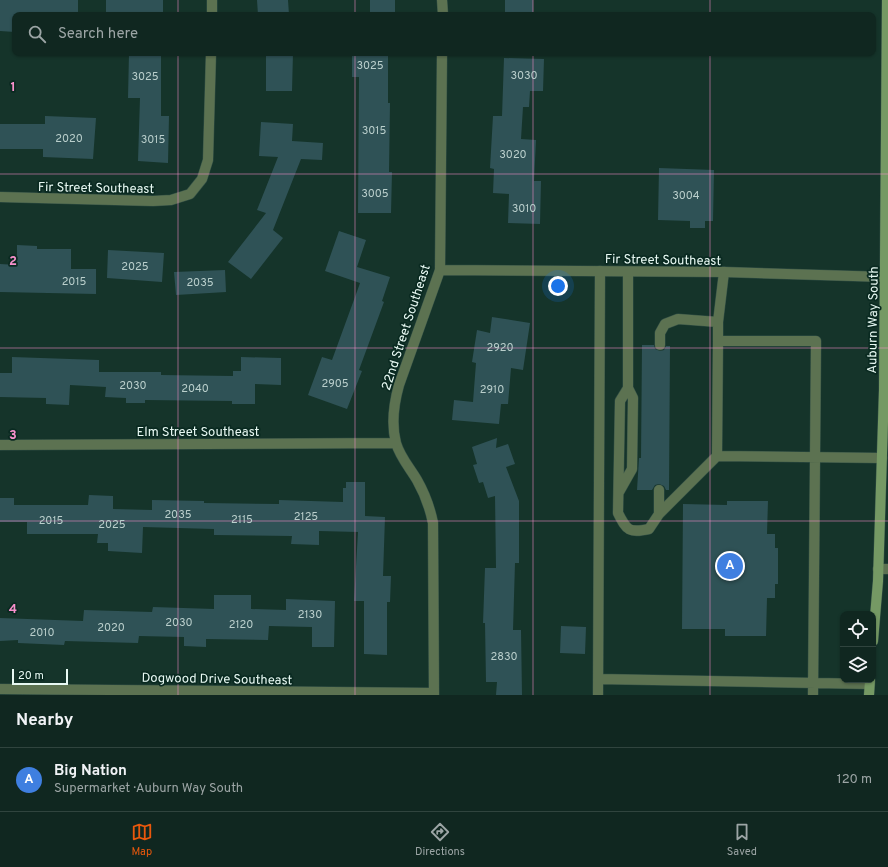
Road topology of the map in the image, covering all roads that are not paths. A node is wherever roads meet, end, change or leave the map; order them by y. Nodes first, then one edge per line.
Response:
1 (212, 0) edge
2 (442, 0) edge
3 (887, 0) edge
4 (212, 12) edge
5 (443, 12) edge
6 (211, 56) edge
7 (442, 56) edge
8 (0, 197) edge
9 (440, 270) junction
10 (600, 271) junction
11 (628, 272) junction
12 (724, 272) junction
13 (887, 277) edge
14 (718, 322) junction
15 (718, 341) junction
16 (660, 345) dead end
17 (396, 443) junction
18 (0, 445) edge
19 (717, 456) junction
20 (815, 458) junction
21 (882, 458) junction
22 (659, 490) dead end
23 (659, 514) junction
24 (883, 569) edge
25 (876, 619) edge
26 (598, 679) junction
27 (813, 683) junction
28 (840, 683) edge
29 (870, 683) edge
30 (0, 689) edge
31 (434, 694) edge
32 (598, 695) edge
33 (813, 695) edge
34 (869, 695) edge

1 - 4 street
2 - 5 street
3 - 13 main road, Auburn Way South
6 - 8 street, Fir Street Southeast
7 - 9 street, 22nd Street Southeast
9 - 10 street, Fir Street Southeast
9 - 17 street, 22nd Street Southeast
10 - 11 street, Fir Street Southeast
10 - 26 street
11 - 12 street, Fir Street Southeast
11 - 23 street
12 - 13 street, Fir Street Southeast
12 - 14 street
13 - 21 main road, Auburn Way South
14 - 15 street
14 - 16 street
15 - 19 street
15 - 20 street
17 - 18 street, Elm Street Southeast
17 - 31 street, 22nd Street Southeast
19 - 20 street
19 - 23 street
20 - 21 street
20 - 27 street
21 - 24 main road, Auburn Way South
22 - 23 street
24 - 25 main road, Auburn Way South
26 - 27 street
26 - 32 street
27 - 28 street
27 - 33 street
29 - 34 main road
30 - 31 street, Dogwood Drive Southeast

